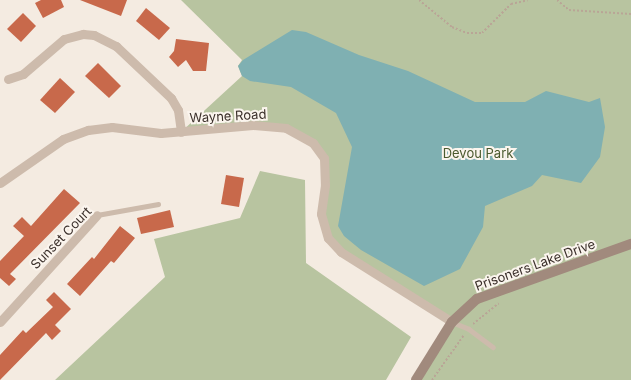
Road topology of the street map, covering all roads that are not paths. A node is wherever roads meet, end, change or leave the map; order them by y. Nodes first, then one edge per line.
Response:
1 (8, 79) dead end
2 (181, 132) junction
3 (0, 183) edge
4 (158, 204) dead end
5 (97, 215) joint
6 (631, 244) edge
7 (0, 322) edge
8 (452, 322) junction
9 (493, 347) dead end
10 (416, 380) edge

1 - 2 street
2 - 3 street, Wayne Road
2 - 8 street, Wayne Road
4 - 5 lane, Sunset Court
5 - 7 street, Sunset Court
6 - 8 street, Prisoners Lake Drive
8 - 9 lane
8 - 10 street, Prisoners Lake Drive

